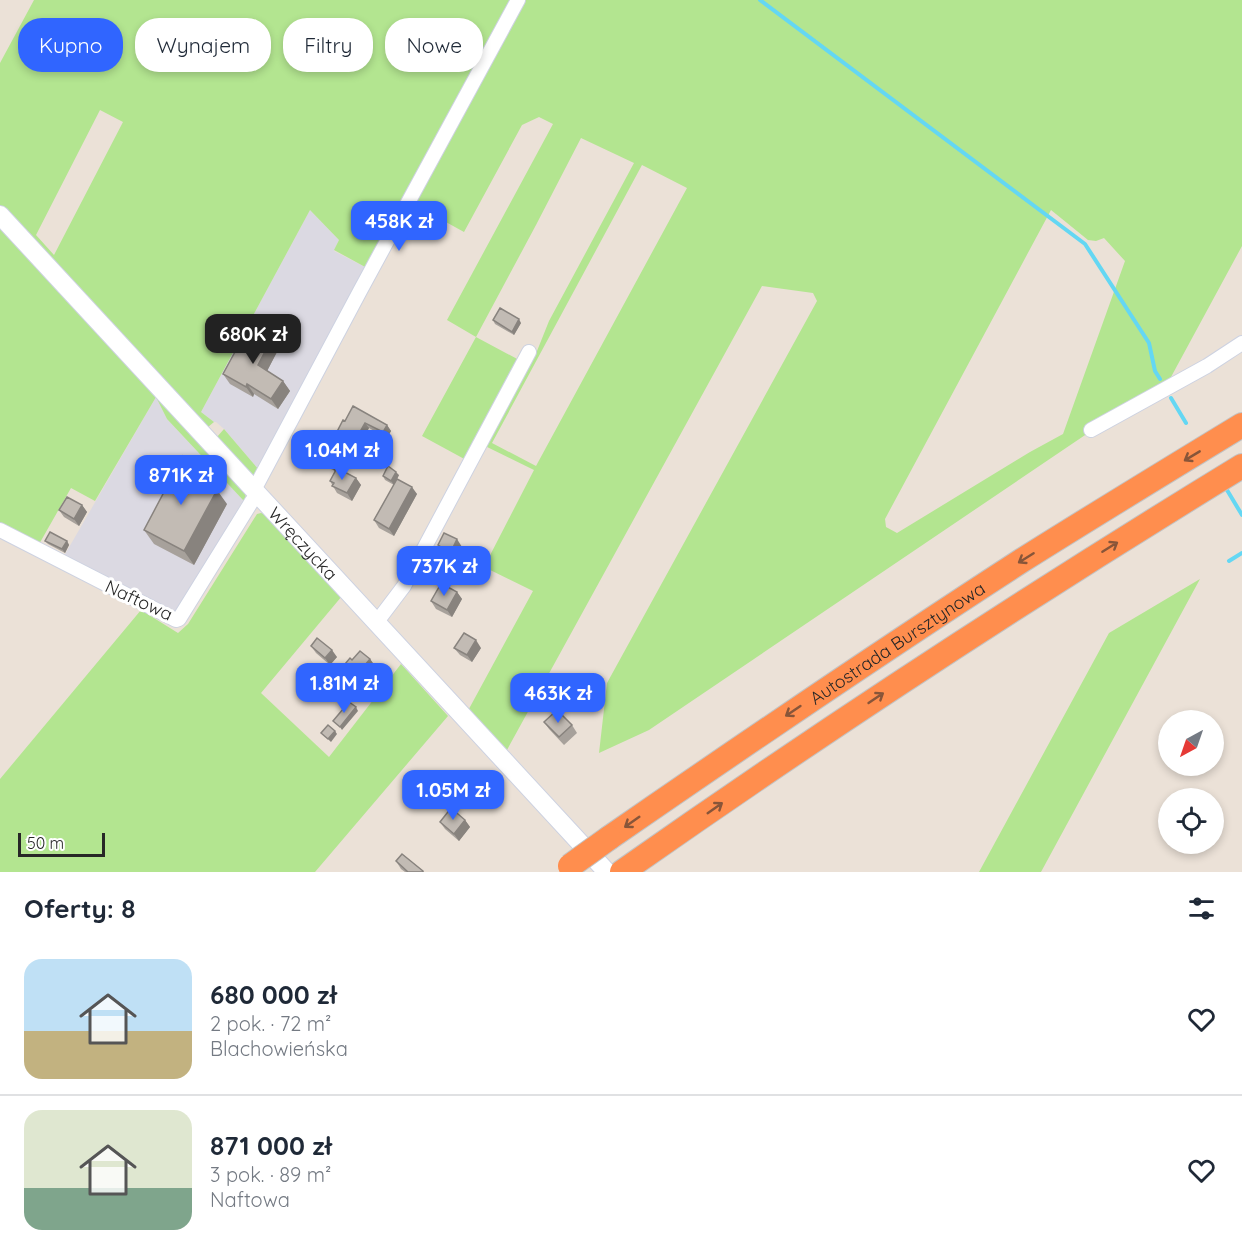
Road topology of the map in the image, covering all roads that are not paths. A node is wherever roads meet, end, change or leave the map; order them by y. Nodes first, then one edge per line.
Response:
1 (518, 0) edge
2 (0, 214) edge
3 (1242, 343) edge
4 (529, 352) dead end
5 (1242, 425) edge
6 (1091, 430) dead end
7 (1242, 466) edge
8 (257, 493) junction
9 (0, 530) edge
10 (376, 623) junction
11 (627, 868) edge
12 (566, 869) edge
13 (607, 872) edge

1 - 8 street
2 - 8 main road, Wręczycka
3 - 6 street
4 - 10 street
5 -> 12 highway, Autostrada Bursztynowa, bridge
11 -> 7 highway, Autostrada Bursztynowa
8 - 9 street, Naftowa
8 - 10 main road, Wręczycka
10 - 13 main road, Wręczycka

